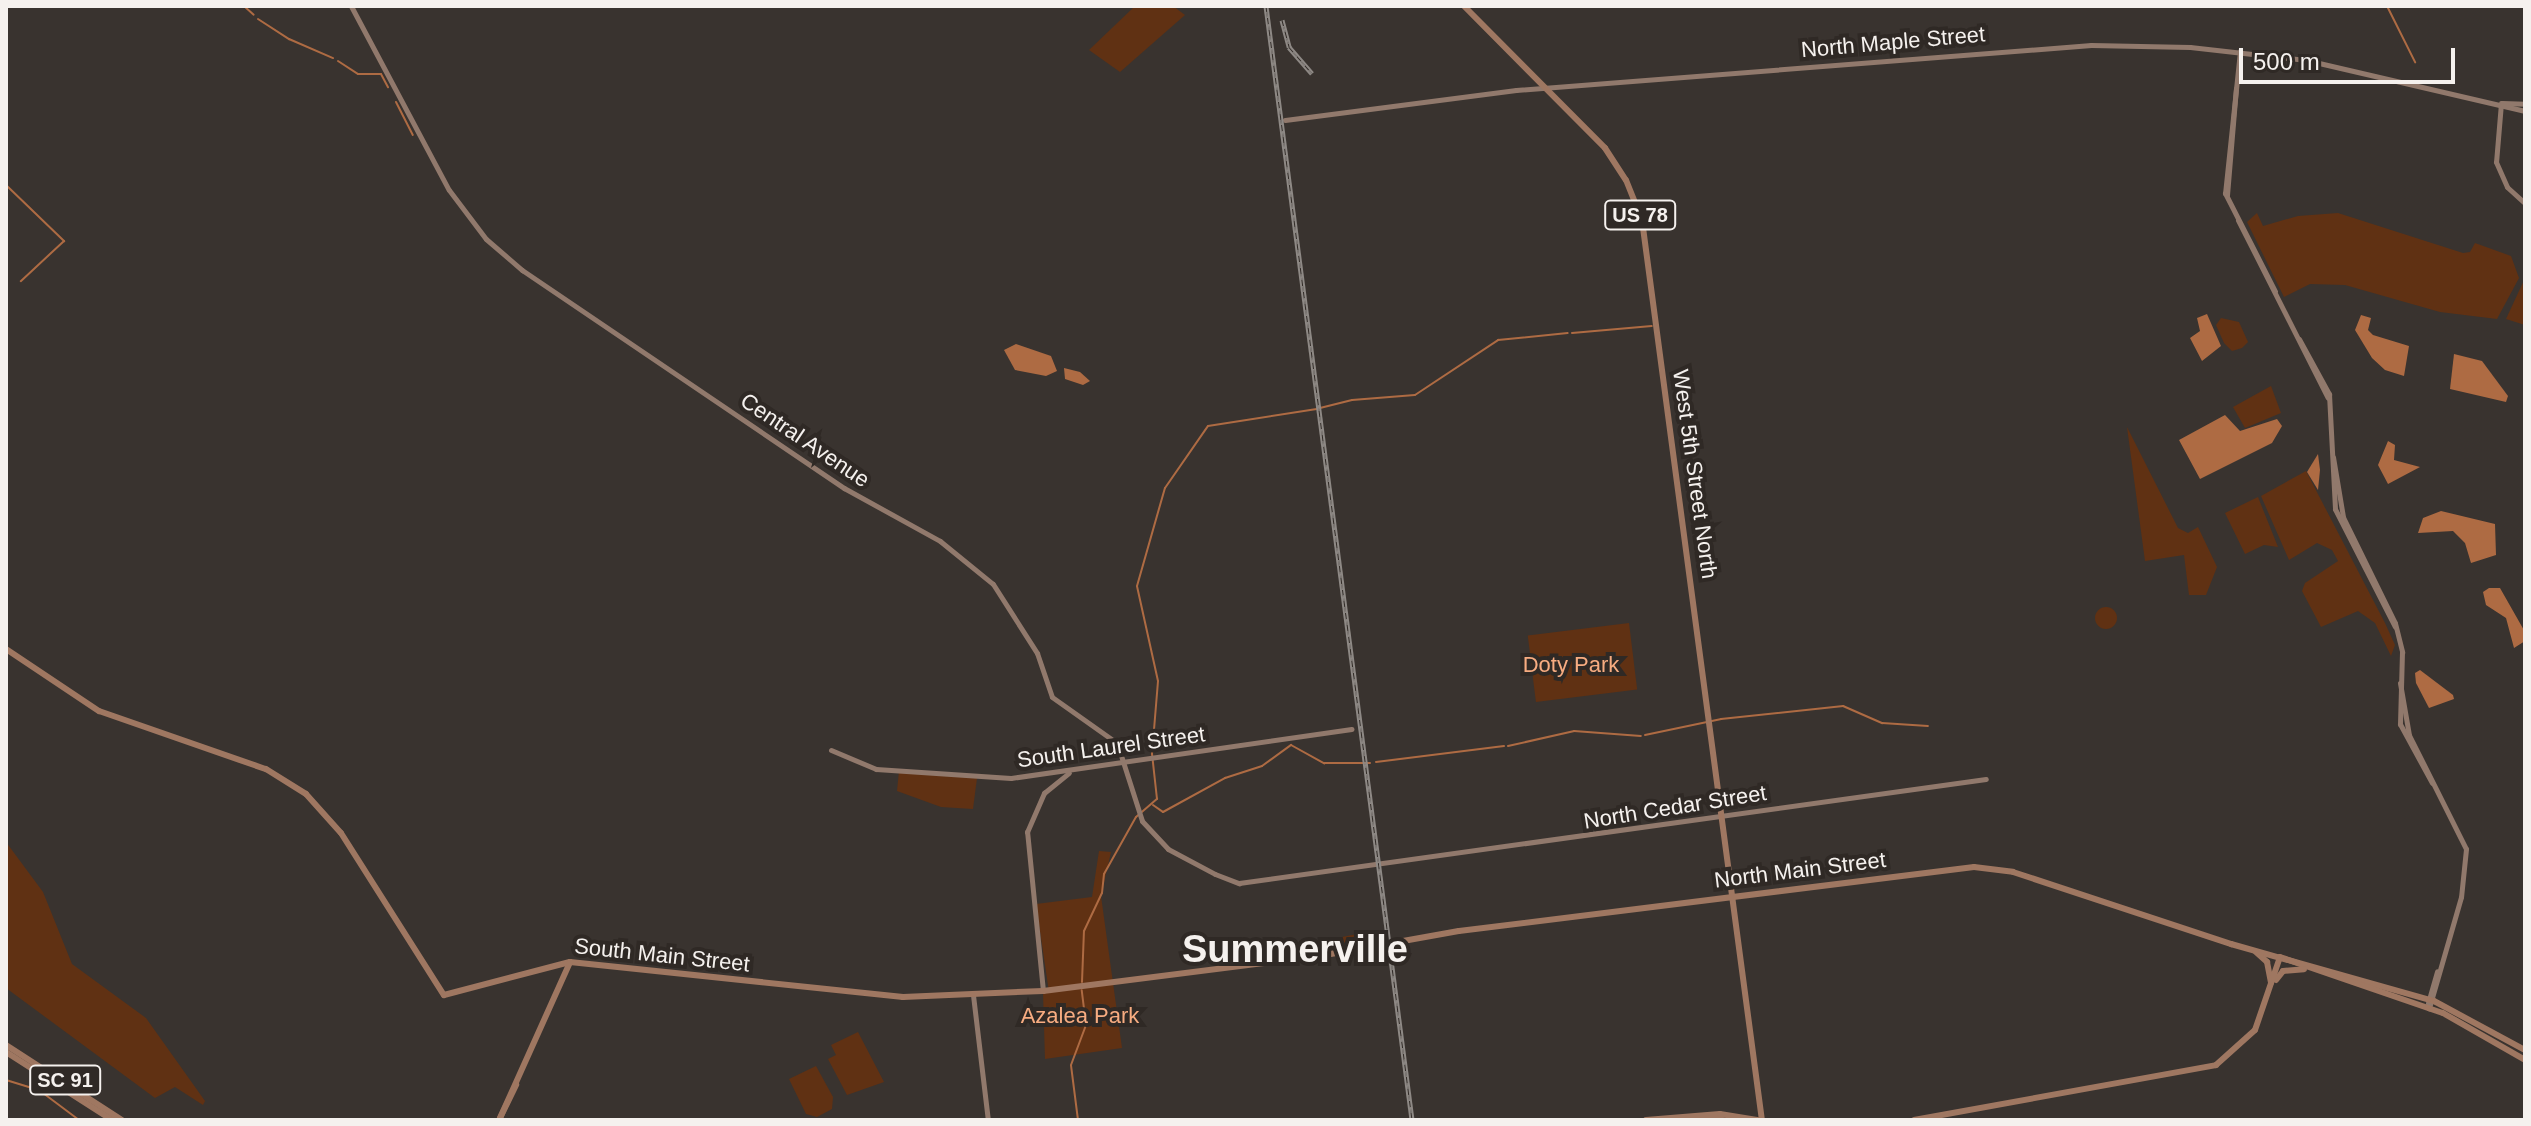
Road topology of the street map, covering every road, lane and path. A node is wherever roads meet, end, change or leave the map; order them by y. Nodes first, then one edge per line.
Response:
1 (351, 6) edge
2 (1464, 6) edge
3 (2240, 51) junction
4 (1547, 87) junction
5 (2501, 103) junction
6 (2525, 104) edge
7 (2525, 111) edge
8 (1285, 120) dead end
9 (2525, 203) edge
10 (6, 649) edge
11 (1351, 729) dead end
12 (831, 750) dead end
13 (1127, 763) junction
14 (1069, 773) junction
15 (1986, 779) dead end
16 (1722, 814) junction
17 (1239, 883) joint
18 (1735, 897) junction
19 (2250, 949) junction
20 (1314, 957) joint
21 (2280, 957) junction
22 (570, 962) junction
23 (2313, 970) junction
24 (2271, 987) junction
25 (1043, 991) junction
26 (973, 995) junction
27 (2431, 1000) junction
28 (2429, 1008) junction
29 (6, 1045) edge
30 (2525, 1050) edge
31 (6, 1052) edge
32 (2525, 1060) edge
33 (499, 1119) edge
34 (112, 1120) edge
35 (122, 1120) edge
36 (988, 1120) edge
37 (1646, 1120) edge
38 (1702, 1120) edge
39 (1724, 1120) edge
40 (1732, 1120) edge
41 (1760, 1120) edge
42 (1914, 1120) edge

1 - 13 street, Central Avenue
2 - 4 main road, US 78
3 - 4 street, North Maple Street
3 - 5 street, North Maple Street
3 - 27 street
4 - 8 street, North Maple Street
4 - 16 main road, West 5th Street North / US 78
5 - 6 street
5 - 7 street
5 - 9 street
10 - 22 main road, South Main Street
11 - 13 street, South Laurel Street
12 - 14 street, South Laurel Street
13 - 14 street, South Laurel Street
13 - 17 street, Central Avenue
14 - 25 street
15 - 16 street, North Cedar Street
16 - 17 street, North Cedar Street
16 - 18 main road, West 5th Street North / US 78
18 - 19 main road, North Main Street
18 - 20 main road, North Main Street
18 - 41 main road, US 78
19 - 21 main road, North Main Street
19 - 24 main road
20 - 25 main road, South Main Street
21 - 23 main road, North Main Street
21 - 24 main road
21 - 27 main road, North Main Street
22 - 26 main road, South Main Street
22 - 33 main road
23 - 24 main road
23 - 28 main road, North Main Street
24 - 42 main road
25 - 26 main road, South Main Street
26 - 36 street
27 - 28 street
27 - 30 main road, North Main Street
28 - 32 main road, North Main Street
29 - 35 main road, SC 91
31 - 34 main road, SC 91
37 - 41 main road
38 - 39 main road
39 - 40 main road

